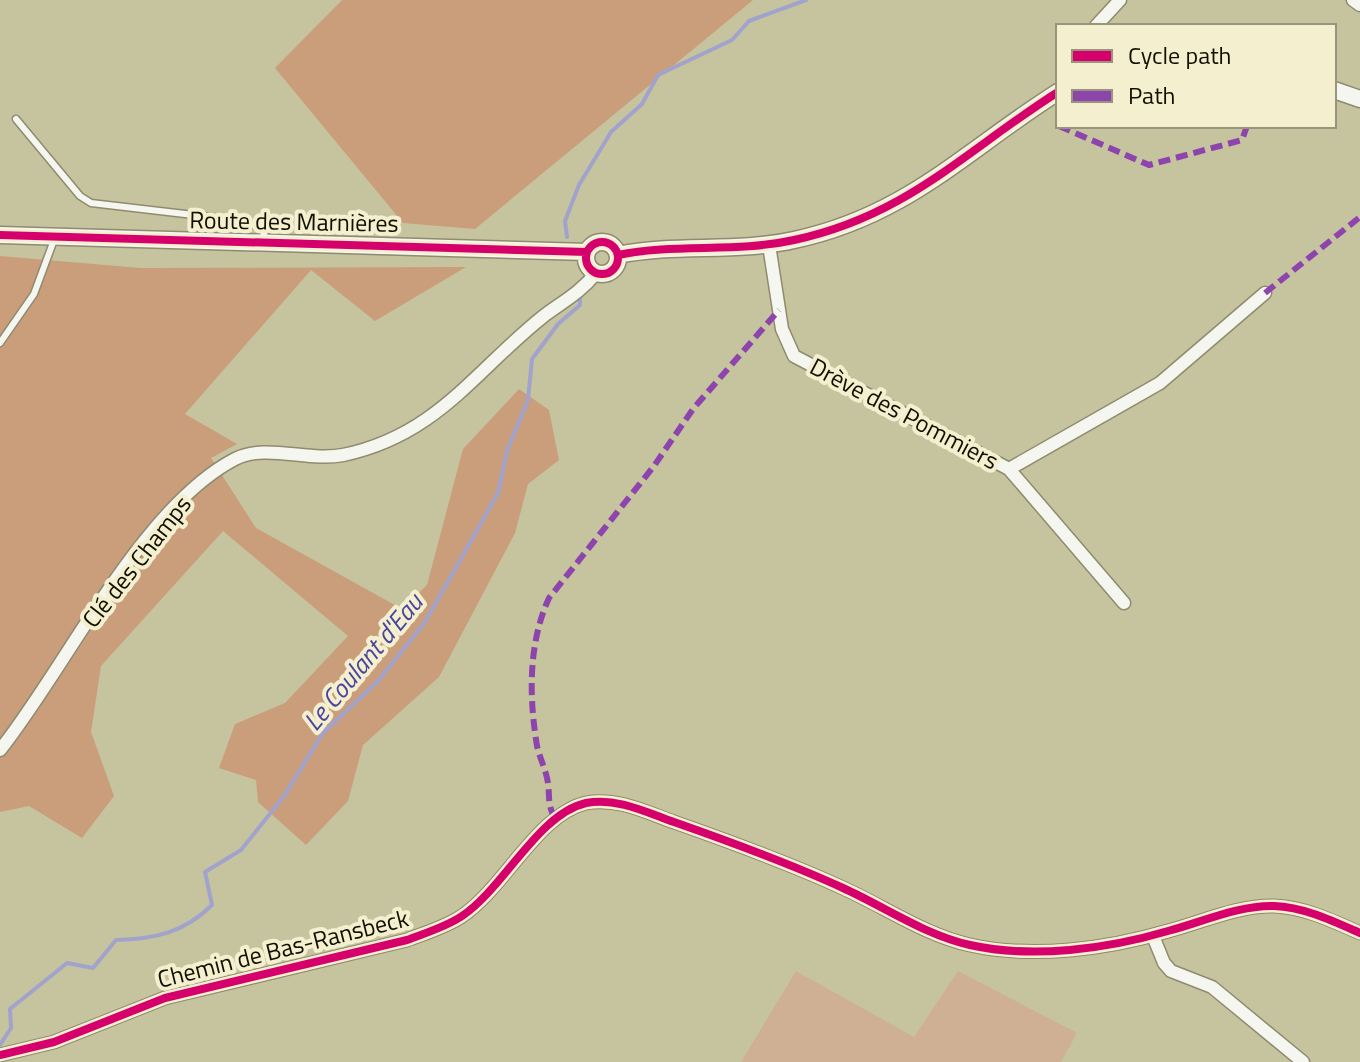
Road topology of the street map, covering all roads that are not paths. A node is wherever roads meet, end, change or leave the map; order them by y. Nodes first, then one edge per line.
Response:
1 (1120, 0) edge
2 (1353, 0) edge
3 (1360, 5) edge
4 (1098, 24) edge
5 (1336, 91) edge
6 (1056, 93) edge
7 (1360, 99) edge
8 (16, 119) dead end
9 (0, 235) edge
10 (55, 236) junction
11 (267, 242) junction
12 (769, 245) junction
13 (587, 252) junction
14 (618, 255) junction
15 (596, 273) junction
16 (1265, 293) dead end
17 (0, 343) edge
18 (1009, 469) junction
19 (1124, 603) dead end
20 (0, 750) edge
21 (1360, 933) edge
22 (1153, 936) junction
23 (0, 1055) edge
24 (1303, 1062) edge

1 - 4 street
2 - 3 street
5 - 7 street
6 - 12 street, Route des Marnières
8 - 11 lane
9 - 10 street, Route des Marnières
10 - 11 street, Route des Marnières
10 - 17 lane
11 - 13 street, Route des Marnières
12 - 14 street, Route des Marnières
12 - 18 street, Drève des Pommiers
13 - 14 street, Route des Marnières
13 - 15 street
14 - 15 street
15 - 20 street, Clé des Champs
16 - 18 street, Drève des Pommiers
18 - 19 street
21 - 22 street, Chemin de Bas-Ransbeck
22 - 23 street, Chemin de Bas-Ransbeck
22 - 24 street

